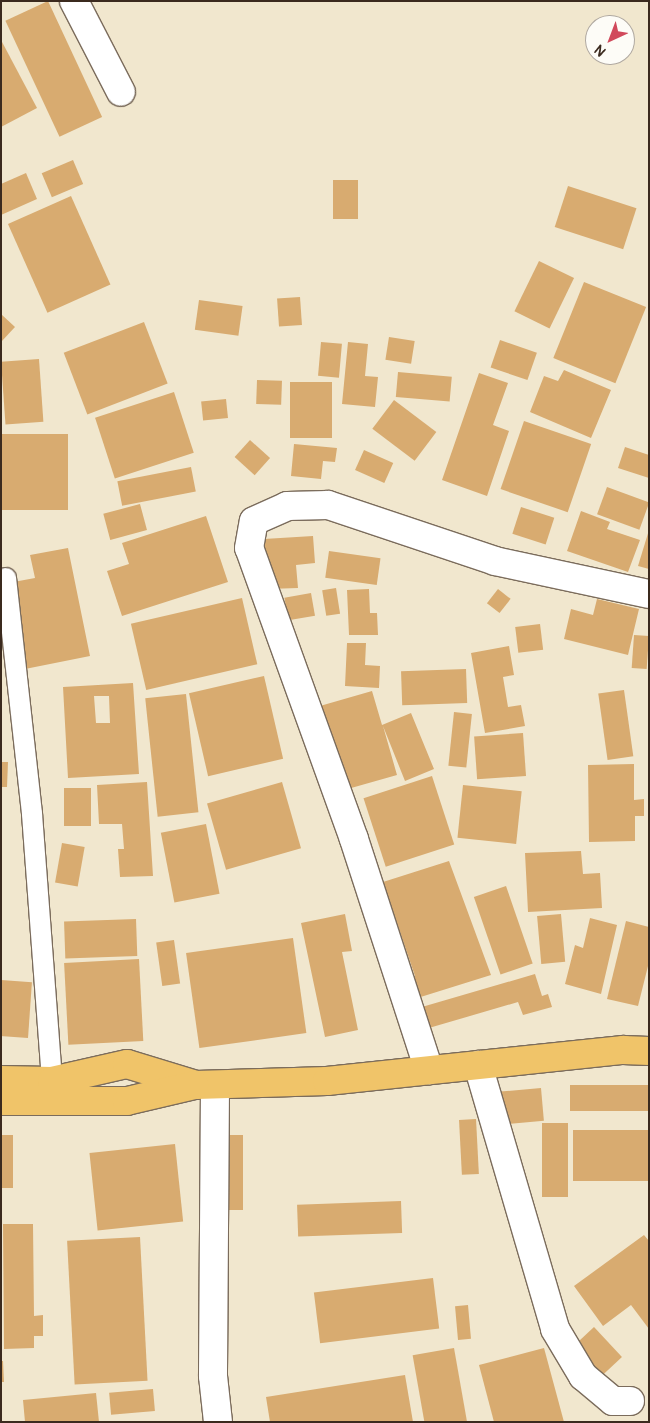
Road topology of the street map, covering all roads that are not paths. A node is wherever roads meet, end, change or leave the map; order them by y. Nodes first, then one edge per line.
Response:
1 (74, 1) edge
2 (121, 92) dead end
3 (6, 578) dead end
4 (649, 594) edge
5 (649, 1051) edge
6 (478, 1065) junction
7 (429, 1070) junction
8 (1, 1080) edge
9 (52, 1081) junction
10 (205, 1085) junction
11 (1, 1101) edge
12 (630, 1401) dead end
13 (218, 1422) edge

1 - 2 street
3 - 9 lane
4 - 7 street
5 - 6 main road
6 - 7 main road
6 - 12 street
7 - 10 main road
8 - 9 main road
9 - 10 main road
10 - 11 main road
10 - 13 street

